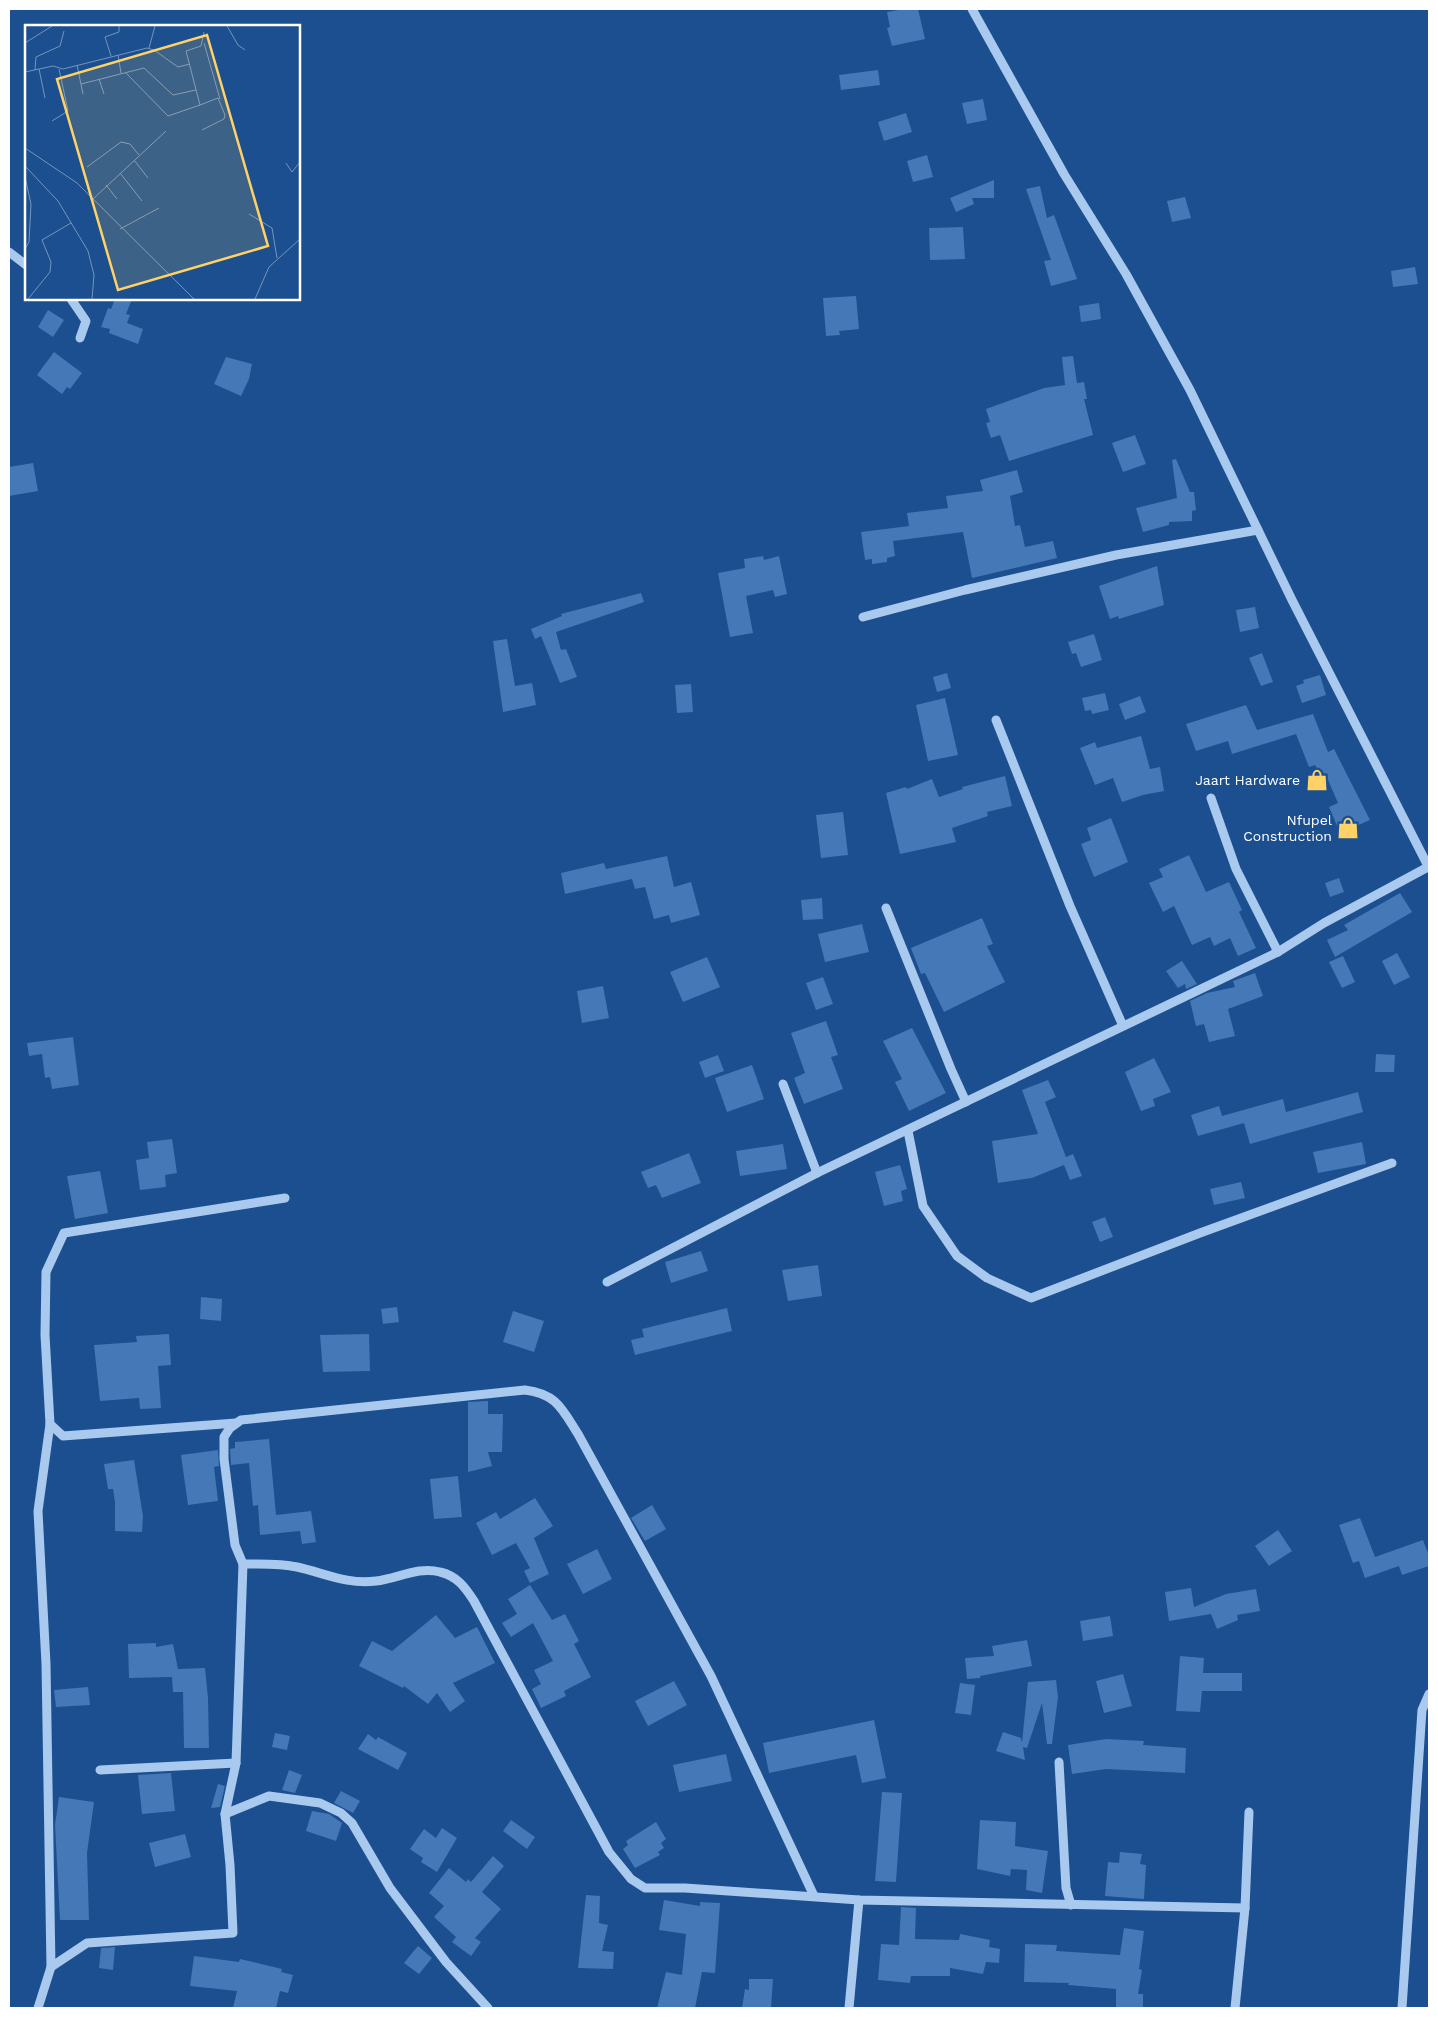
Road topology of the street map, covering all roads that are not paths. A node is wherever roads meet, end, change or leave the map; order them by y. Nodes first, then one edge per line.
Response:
1 (972, 9) edge
2 (9, 252) edge
3 (25, 264) edge
4 (72, 300) edge
5 (80, 338) dead end
6 (1258, 530) junction
7 (863, 617) dead end
8 (996, 720) dead end
9 (1211, 798) dead end
10 (1429, 868) edge
11 (886, 908) dead end
12 (1278, 952) junction
13 (1123, 1026) junction
14 (782, 1084) dead end
15 (966, 1102) junction
16 (908, 1131) junction
17 (1392, 1163) dead end
18 (817, 1173) junction
19 (285, 1198) dead end
20 (607, 1282) dead end
21 (238, 1423) junction
22 (50, 1424) junction
23 (243, 1564) junction
24 (1429, 1694) edge
25 (1059, 1762) dead end
26 (236, 1763) junction
27 (100, 1770) dead end
28 (1249, 1812) dead end
29 (225, 1814) junction
30 (814, 1896) junction
31 (859, 1900) junction
32 (1071, 1905) junction
33 (1244, 1908) junction
34 (51, 1967) junction
35 (38, 2008) edge
36 (488, 2008) edge
37 (849, 2008) edge
38 (1235, 2008) edge
39 (1402, 2008) edge

1 - 6 street
2 - 3 street
4 - 5 street
6 - 7 street
6 - 10 street
8 - 13 street
9 - 12 street
10 - 12 street
11 - 15 street
12 - 13 street
13 - 15 street
14 - 18 street
15 - 16 street
16 - 17 street
16 - 18 street
18 - 20 street
19 - 22 street
21 - 22 street
21 - 23 street
21 - 30 street
22 - 34 street
23 - 26 street
23 - 30 street
24 - 39 street
25 - 32 street
26 - 27 street
26 - 29 street
28 - 33 street
29 - 34 street
29 - 36 street
30 - 31 street
31 - 32 street
31 - 37 street
32 - 33 street
33 - 38 street
34 - 35 street

